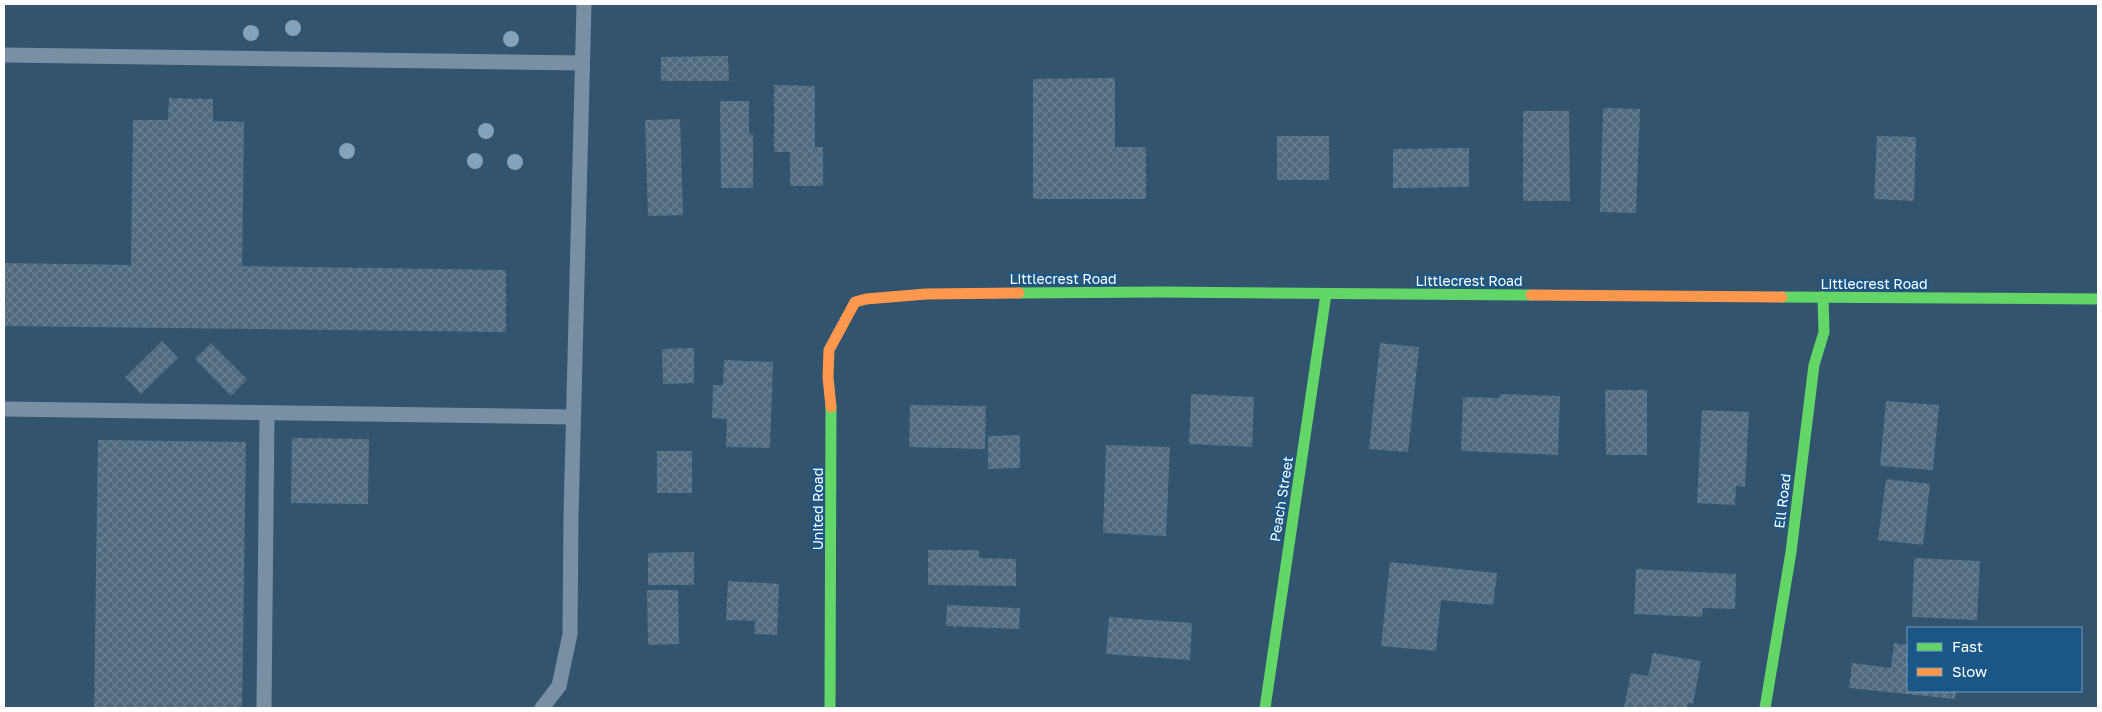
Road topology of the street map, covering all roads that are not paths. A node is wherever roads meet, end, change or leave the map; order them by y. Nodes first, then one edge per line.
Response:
1 (584, 4) edge
2 (4, 55) edge
3 (582, 63) junction
4 (1326, 294) junction
5 (1823, 298) junction
6 (2098, 299) edge
7 (847, 316) joint
8 (4, 409) edge
9 (267, 413) junction
10 (573, 417) junction
11 (264, 708) edge
12 (542, 708) edge
13 (830, 708) edge
14 (1265, 708) edge
15 (1765, 708) edge

1 - 3 lane
2 - 3 lane
3 - 10 lane
4 - 5 street, Littlecrest Road
4 - 7 street, Littlecrest Road
4 - 14 street, Peach Street
5 - 6 street, Littlecrest Road
5 - 15 street, Ell Road
7 - 13 street, United Road
8 - 9 lane
9 - 10 lane
9 - 11 lane
10 - 12 lane

